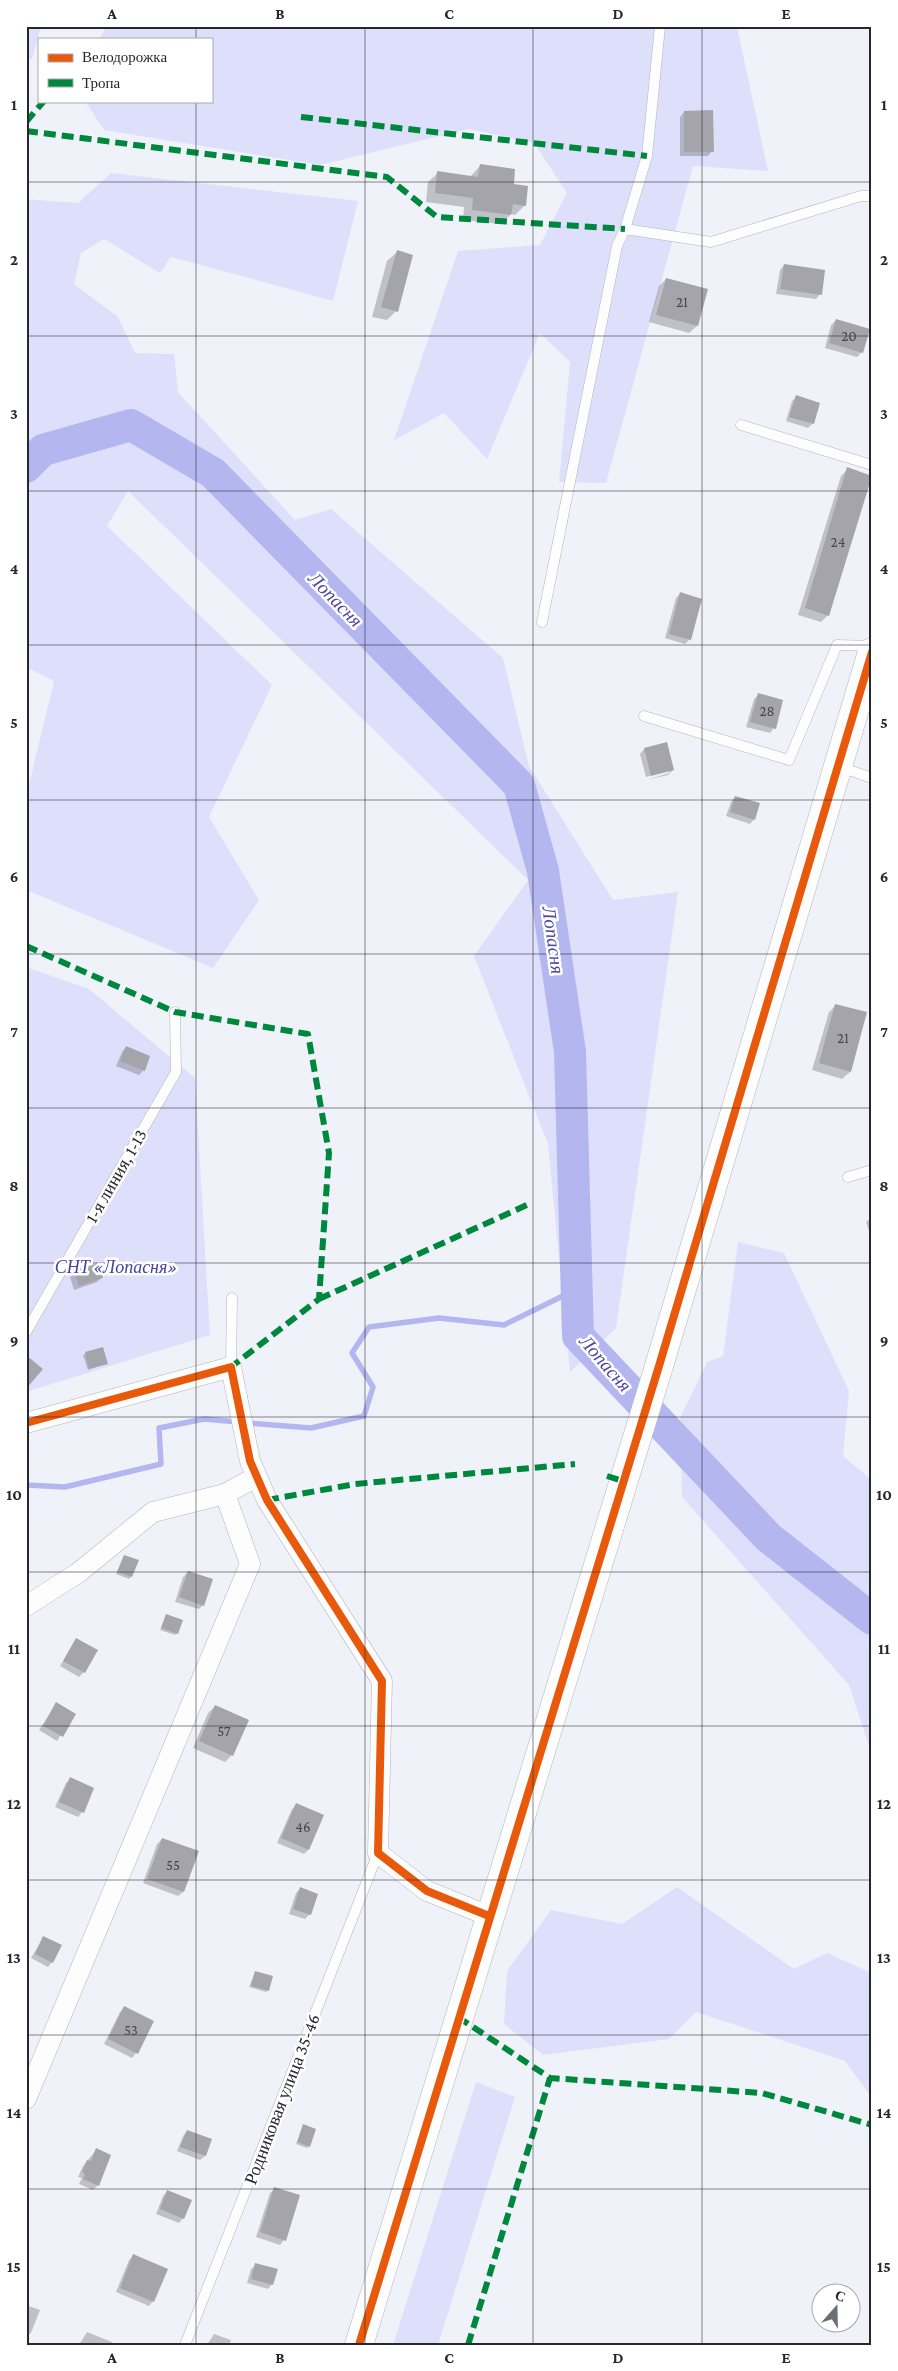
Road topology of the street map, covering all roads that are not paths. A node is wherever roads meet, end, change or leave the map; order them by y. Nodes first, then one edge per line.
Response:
1 (660, 26) edge
2 (872, 196) edge
3 (625, 229) junction
4 (741, 425) dead end
5 (872, 465) edge
6 (542, 622) dead end
7 (872, 646) edge
8 (872, 652) edge
9 (644, 716) dead end
10 (837, 766) junction
11 (872, 778) edge
12 (175, 1012) dead end
13 (872, 1170) edge
14 (848, 1178) dead end
15 (232, 1298) dead end
16 (26, 1332) edge
17 (231, 1367) junction
18 (26, 1423) edge
19 (253, 1469) junction
20 (225, 1494) junction
21 (26, 1606) edge
22 (378, 1853) junction
23 (489, 1916) junction
24 (26, 2099) edge
25 (185, 2345) edge
26 (358, 2345) edge

1 - 3 lane
2 - 3 lane
3 - 6 lane
4 - 5 lane
7 - 9 lane
8 - 10 street
10 - 11 lane
10 - 23 street
12 - 16 lane, 1-я линия, 1-13
13 - 14 lane
15 - 17 lane
17 - 18 street
17 - 19 street
19 - 20 street
19 - 22 street
20 - 21 street
20 - 24 street
22 - 23 street
22 - 25 lane, Родниковая улица 35-46
23 - 26 street

